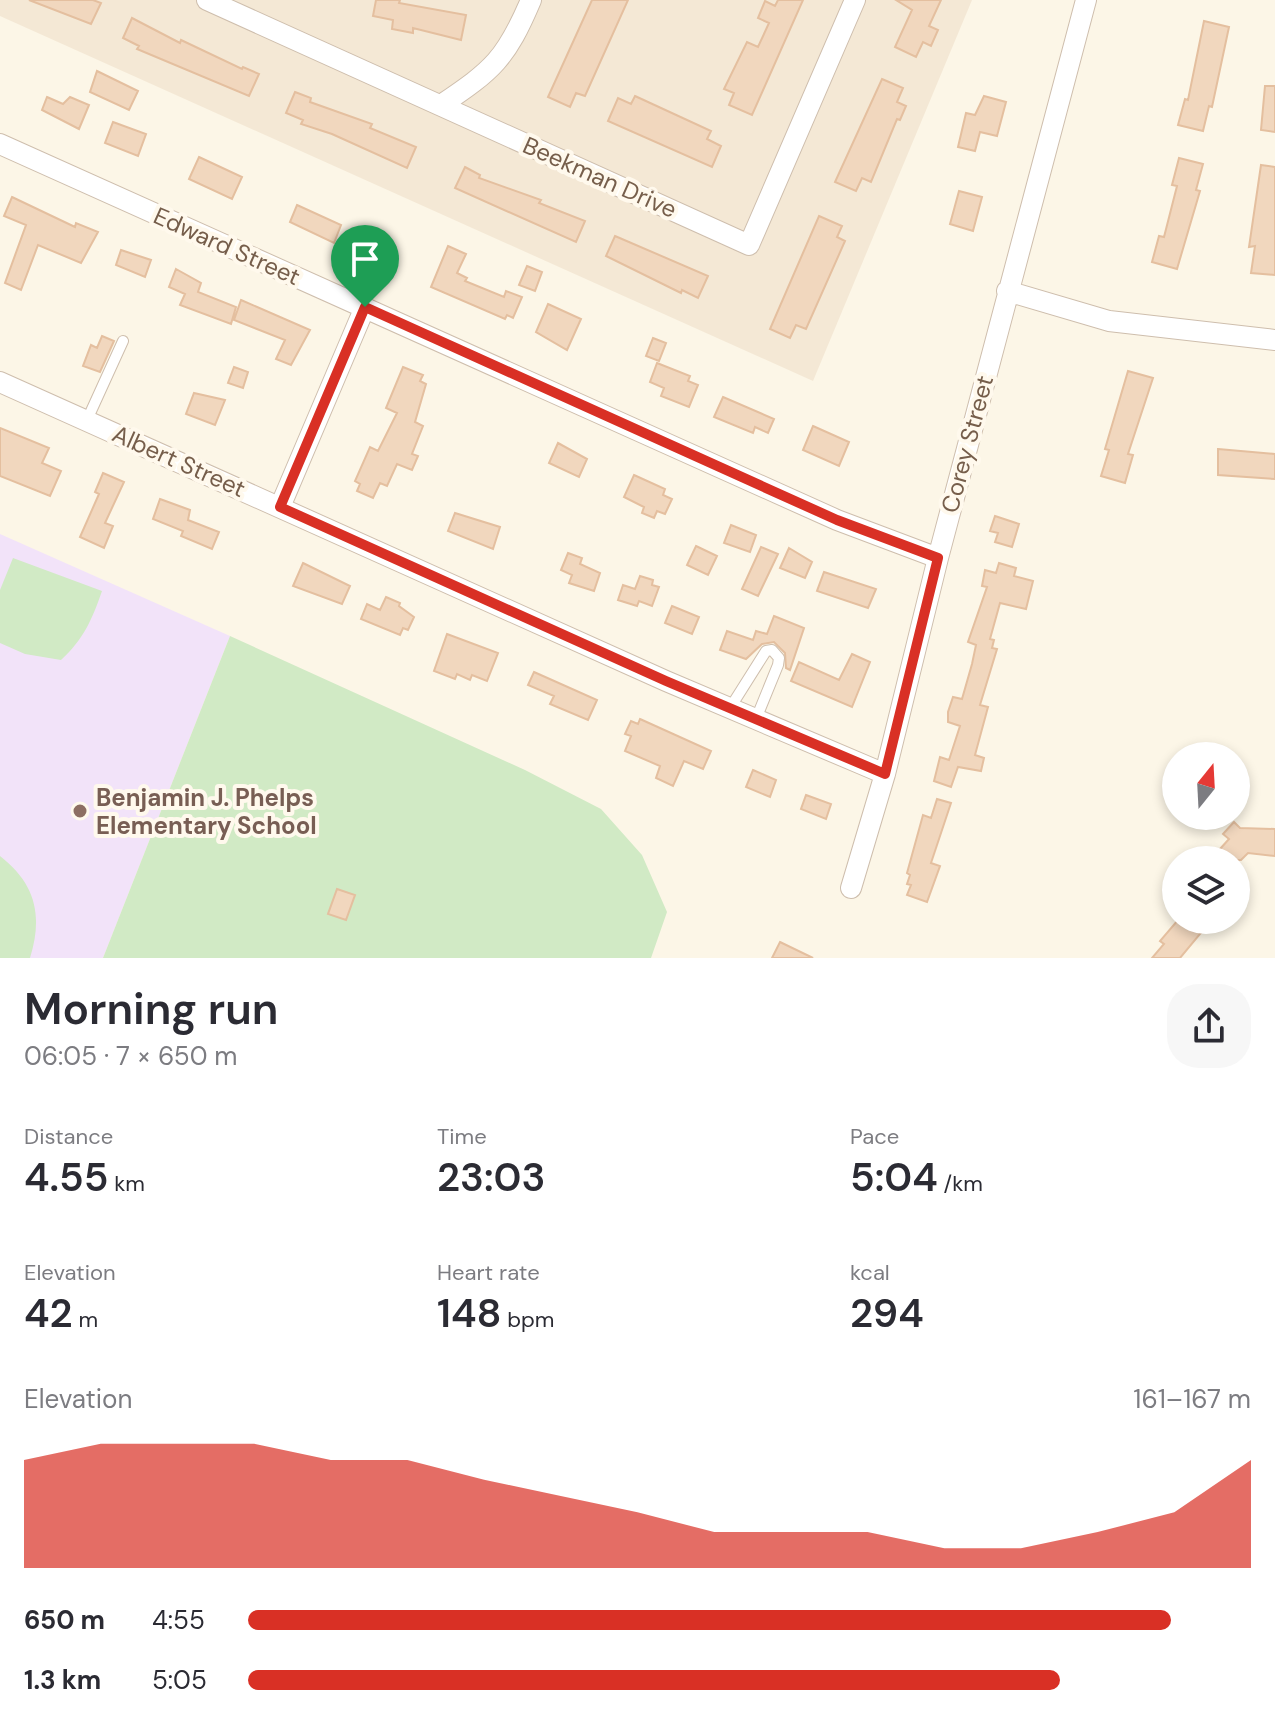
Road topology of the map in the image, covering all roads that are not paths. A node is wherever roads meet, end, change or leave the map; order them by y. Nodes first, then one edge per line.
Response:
1 (207, 0) edge
2 (531, 0) edge
3 (855, 0) edge
4 (1086, 0) edge
5 (441, 105) junction
6 (0, 144) edge
7 (1007, 291) junction
8 (365, 307) junction
9 (1275, 340) edge
10 (123, 341) dead end
11 (0, 382) edge
12 (87, 420) junction
13 (280, 507) junction
14 (938, 558) junction
15 (730, 708) junction
16 (756, 719) junction
17 (885, 774) junction
18 (851, 888) dead end

1 - 5 street, Beekman Drive
2 - 5 street
3 - 5 street, Beekman Drive
4 - 7 street, Corey Street
6 - 8 street, Edward Street
7 - 9 street
7 - 14 street, Corey Street
8 - 13 street
8 - 14 street, Edward Street
10 - 12 lane
11 - 12 street, Albert Street
12 - 13 street, Albert Street
13 - 15 street, Albert Street
14 - 17 street, Corey Street
15 - 16 street, Albert Street
15 - 16 lane
16 - 17 street, Albert Street
17 - 18 street, Corey Street

